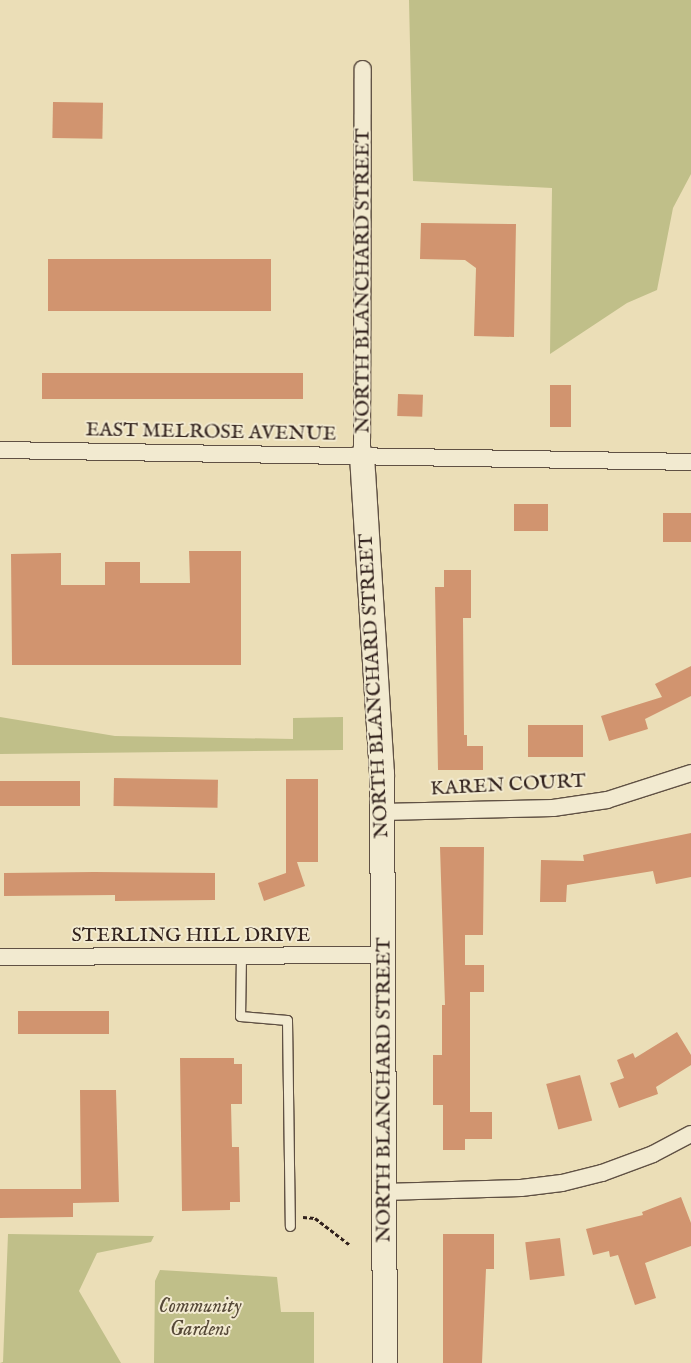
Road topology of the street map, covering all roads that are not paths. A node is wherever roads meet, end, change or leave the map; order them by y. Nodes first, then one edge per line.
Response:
1 (363, 69) dead end
2 (0, 450) edge
3 (362, 456) junction
4 (691, 462) edge
5 (691, 774) edge
6 (382, 812) junction
7 (383, 954) junction
8 (241, 955) junction
9 (0, 957) edge
10 (691, 1134) edge
11 (384, 1192) junction
12 (290, 1226) dead end
13 (385, 1363) edge

1 - 3 street, NORTH BLANCHARD STREET
2 - 3 street, EAST MELROSE AVENUE
3 - 4 street, EAST MELROSE AVENUE
3 - 6 street, NORTH BLANCHARD STREET
5 - 6 street, KAREN COURT
6 - 7 street, NORTH BLANCHARD STREET
7 - 8 street, STERLING HILL DRIVE
7 - 11 street, NORTH BLANCHARD STREET
8 - 9 street, STERLING HILL DRIVE
8 - 12 lane
10 - 11 street
11 - 13 street, NORTH BLANCHARD STREET

